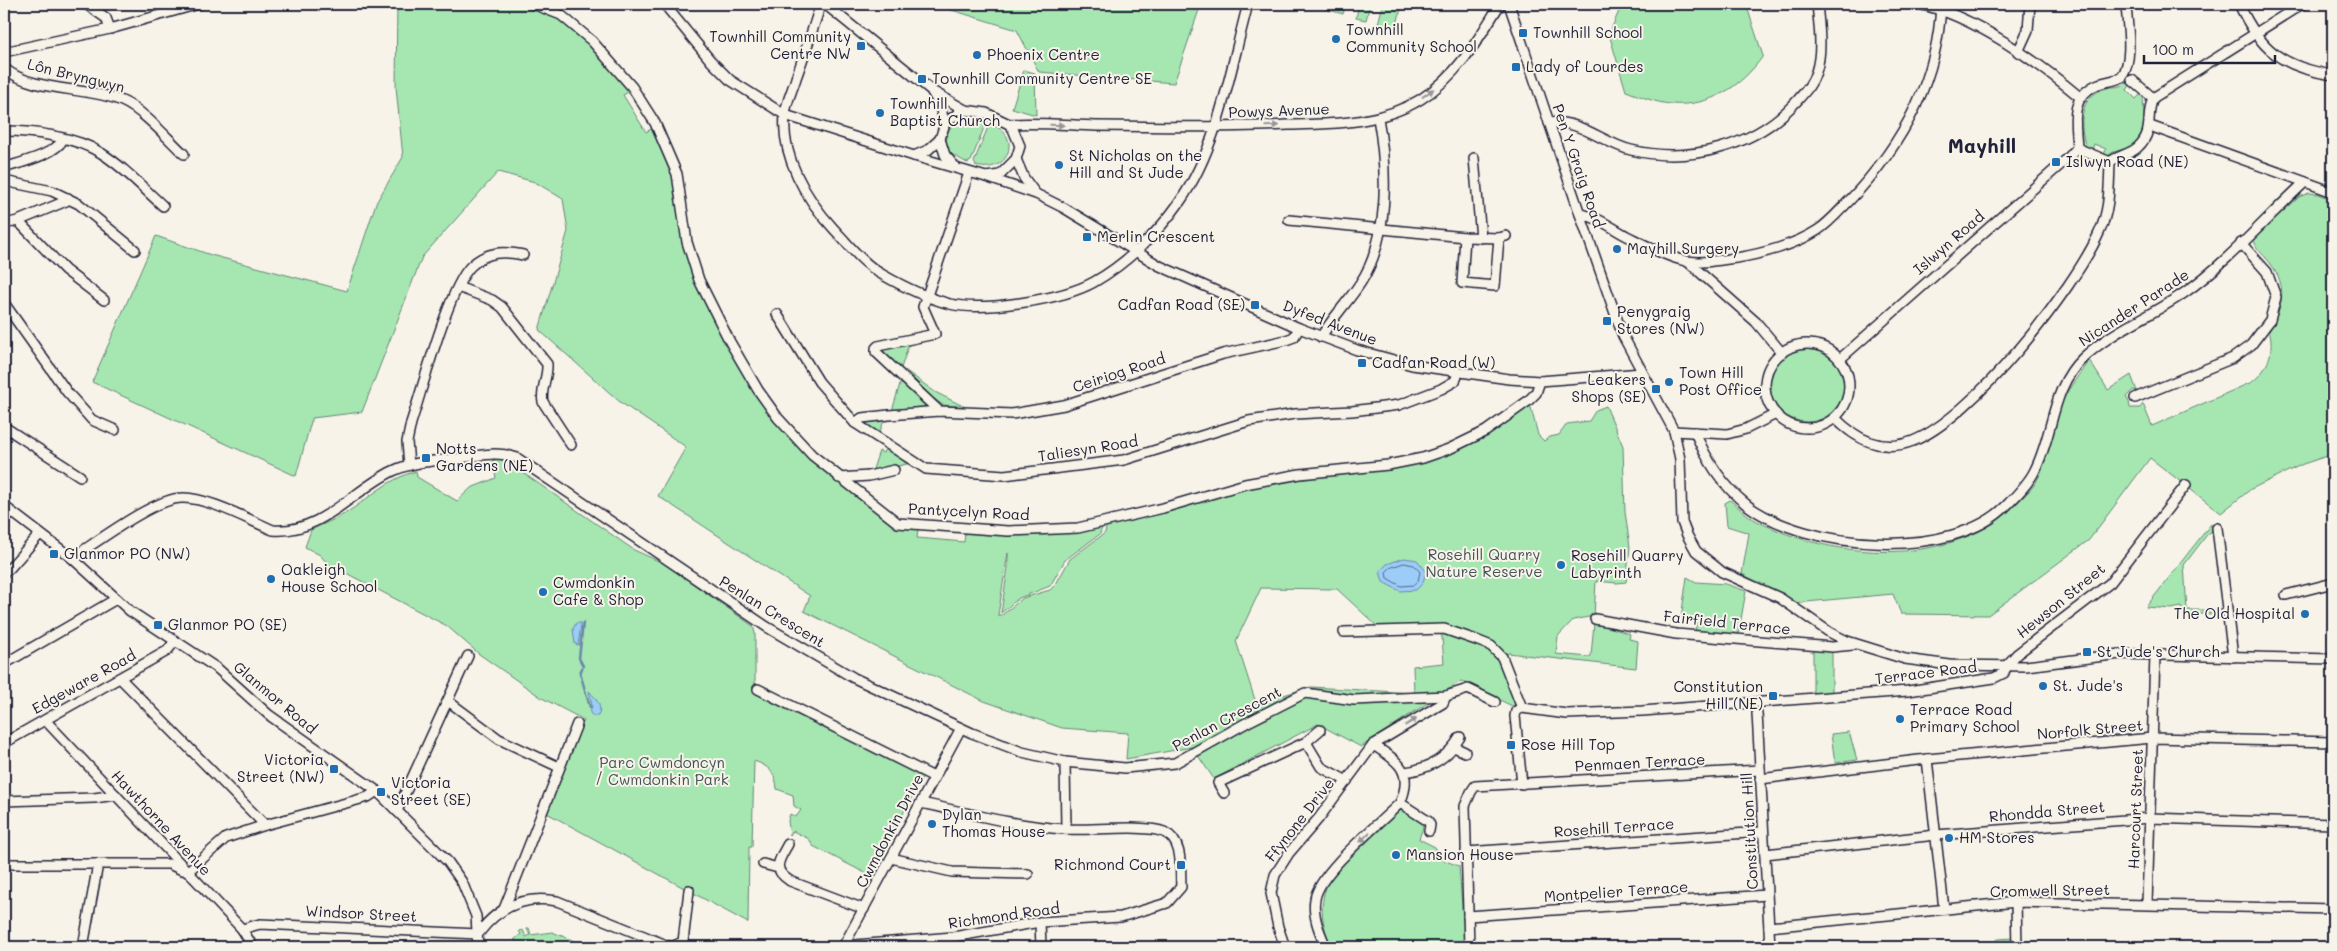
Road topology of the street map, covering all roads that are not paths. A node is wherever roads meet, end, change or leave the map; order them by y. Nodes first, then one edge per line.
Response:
1 (86, 4) edge
2 (199, 4) edge
3 (533, 4) edge
4 (664, 4) edge
5 (823, 4) edge
6 (1248, 4) edge
7 (1500, 4) edge
8 (1509, 4) edge
9 (1817, 4) edge
10 (1918, 4) edge
11 (2030, 4) edge
12 (2126, 4) edge
13 (2240, 4) edge
14 (2302, 4) edge
15 (1940, 6) edge
16 (110, 29) junction
17 (2254, 34) junction
18 (4, 52) edge
19 (2018, 52) junction
20 (4, 68) edge
21 (2333, 75) edge
22 (2132, 80) dead end
23 (932, 91) junction
24 (2080, 98) junction
25 (2153, 98) junction
26 (965, 110) junction
27 (785, 115) junction
28 (1378, 118) junction
29 (946, 123) junction
30 (1549, 123) junction
31 (1009, 124) junction
32 (2150, 126) junction
33 (1215, 127) junction
34 (4, 131) edge
35 (63, 139) junction
36 (940, 139) junction
37 (2077, 148) junction
38 (184, 154) dead end
39 (914, 156) junction
40 (1474, 158) dead end
41 (1016, 159) junction
42 (2110, 162) junction
43 (4, 168) edge
44 (956, 168) junction
45 (969, 173) junction
46 (986, 177) junction
47 (4, 181) edge
48 (2305, 182) junction
49 (2333, 192) edge
50 (1036, 194) junction
51 (68, 198) junction
52 (163, 206) dead end
53 (1580, 214) junction
54 (1289, 220) dead end
55 (18, 221) junction
56 (4, 224) edge
57 (1380, 229) junction
58 (1465, 237) junction
59 (1481, 238) junction
60 (2241, 243) junction
61 (135, 250) dead end
62 (1135, 252) junction
63 (523, 256) dead end
64 (1686, 261) junction
65 (458, 287) junction
66 (925, 296) junction
67 (104, 300) dead end
68 (5, 306) edge
69 (777, 314) dead end
70 (1299, 328) junction
71 (1321, 337) junction
72 (1782, 353) junction
73 (1840, 359) junction
74 (1458, 373) junction
75 (1642, 373) junction
76 (1540, 381) junction
77 (2135, 398) dead end
78 (939, 411) junction
79 (1776, 414) junction
80 (1835, 418) junction
81 (855, 423) junction
82 (4, 427) edge
83 (114, 430) dead end
84 (1674, 431) junction
85 (1696, 432) junction
86 (571, 444) dead end
87 (409, 465) junction
88 (894, 470) dead end
89 (80, 476) dead end
90 (839, 478) junction
91 (2186, 485) dead end
92 (4, 506) edge
93 (2217, 528) dead end
94 (40, 534) junction
95 (72, 558) junction
96 (4, 572) edge
97 (2333, 583) edge
98 (2286, 595) dead end
99 (116, 599) junction
100 (1595, 619) dead end
101 (1344, 632) dead end
102 (175, 641) junction
103 (1857, 645) junction
104 (2155, 655) junction
105 (468, 656) dead end
106 (2233, 657) junction
107 (2333, 659) edge
108 (4, 664) edge
109 (2007, 665) junction
110 (120, 678) junction
111 (758, 689) dead end
112 (1446, 696) junction
113 (448, 701) junction
114 (1495, 702) dead end
115 (1519, 709) junction
116 (1757, 714) dead end
117 (45, 720) junction
118 (577, 724) dead end
119 (961, 728) junction
120 (1320, 730) dead end
121 (1460, 737) dead end
122 (2152, 738) junction
123 (1306, 742) junction
124 (2333, 742) edge
125 (4, 743) edge
126 (1373, 745) junction
127 (1454, 746) junction
128 (1465, 752) dead end
129 (1927, 759) junction
130 (1065, 762) junction
131 (559, 767) junction
132 (1405, 772) junction
133 (1760, 775) junction
134 (934, 777) junction
135 (1347, 781) junction
136 (1522, 784) junction
137 (376, 791) junction
138 (1224, 793) dead end
139 (116, 795) junction
140 (4, 801) edge
141 (921, 803) junction
142 (1400, 803) junction
143 (397, 811) junction
144 (2150, 818) junction
145 (2333, 824) edge
146 (265, 825) junction
147 (1066, 829) junction
148 (1429, 830) dead end
149 (1764, 832) junction
150 (1936, 835) junction
151 (788, 844) dead end
152 (1466, 852) junction
153 (1765, 854) junction
154 (891, 858) junction
155 (4, 864) edge
156 (98, 864) junction
157 (763, 864) dead end
158 (778, 868) junction
159 (187, 872) junction
160 (1028, 874) dead end
161 (689, 890) dead end
162 (1767, 895) junction
163 (2016, 902) junction
164 (2147, 904) junction
165 (504, 909) junction
166 (864, 909) junction
167 (1944, 909) junction
168 (2333, 909) edge
169 (1468, 916) junction
170 (1040, 922) junction
171 (1769, 927) junction
172 (242, 929) junction
173 (478, 934) junction
174 (683, 944) edge
175 (83, 947) edge
176 (253, 947) edge
177 (478, 947) edge
178 (671, 947) edge
179 (843, 947) edge
180 (1041, 947) edge
181 (1285, 947) edge
182 (1326, 947) edge
183 (1470, 947) edge
184 (1770, 947) edge
185 (2017, 947) edge

1 - 16 street
2 - 16 street
3 - 90 street, Pantycelyn Road
4 - 27 street
5 - 23 street
5 - 27 street
6 - 33 street
28 -> 7 street, Powys Avenue
8 - 30 street, Pen Y Graig Road
9 - 30 street
10 - 15 street
11 - 19 street
12 - 24 street
13 - 17 street
14 - 17 street
15 - 19 street
15 - 64 street
16 - 18 street
17 - 21 street
17 - 25 street
19 - 24 street
20 - 38 street, Lôn Bryngwyn
22 - 25 street
23 - 26 street
23 - 29 street
24 - 37 street
25 - 32 street
26 - 29 street
26 - 31 street
27 - 39 street
27 - 66 street
33 -> 28 street, Powys Avenue
28 - 57 street
29 - 36 street
30 - 53 street, Pen Y Graig Road
31 -> 33 street, Powys Avenue
31 - 41 street
32 - 42 street
32 - 48 street
33 - 62 street
34 - 35 street
35 - 43 street
35 - 52 street
36 - 39 street
36 - 44 street
37 - 42 street
37 - 73 street, Islwyn Road
39 - 44 street
40 - 59 street
41 - 46 street
41 - 50 street, Dyfed Avenue
42 - 80 street
44 - 45 street
45 - 46 street
45 - 66 street
46 - 50 street, Dyfed Avenue
47 - 51 street
48 - 49 street
48 - 60 street, Nicander Parade
50 - 62 street, Dyfed Avenue
51 - 55 street
51 - 61 street
53 - 64 street
53 - 75 street, Pen Y Graig Road
54 - 57 street
55 - 56 street
55 - 67 street
57 - 58 street
57 - 71 street
58 - 59 street
58 - 59 street
60 - 77 street
60 - 85 street, Nicander Parade
62 - 66 street
62 - 70 street, Dyfed Avenue
63 - 65 street
64 - 72 street
65 - 86 street
65 - 87 street
66 - 78 street
68 - 83 street
69 - 81 street, Taliesyn Road
70 - 71 street, Dyfed Avenue
70 - 78 street, Ceiriog Road
71 - 74 street, Dyfed Avenue
72 - 73 street
72 - 79 street
73 - 80 street
74 - 76 street, Dyfed Avenue
74 - 81 street, Taliesyn Road
75 - 76 street, Dyfed Avenue
75 - 84 street, Pen Y Graig Road
76 - 90 street, Pantycelyn Road
78 - 81 street, Ceiriog Road
79 - 80 street
79 - 85 street
82 - 89 street
84 - 85 street
84 - 103 street, Pen Y Graig Road
87 - 95 street, Penlan Crescent
87 - 119 street, Penlan Crescent
88 - 90 street
91 - 109 street, Hewson Street
92 - 94 street, Glanmor Road
93 - 106 street
94 - 95 street, Glanmor Road
94 - 96 street
95 - 99 street, Glanmor Road
97 - 98 street
99 - 102 street, Glanmor Road
99 - 108 street
100 - 103 street, Fairfield Terrace
101 - 115 street
102 - 110 street, Edgeware Road
102 - 137 street, Glanmor Road
103 - 109 street, Pen Y Graig Road
104 - 106 street
104 - 109 street
104 - 122 street, Harcourt Street
105 - 113 street
106 - 107 street
109 - 115 street, Terrace Road
110 - 117 street, Edgeware Road
110 - 146 street
111 - 134 street
112 - 114 street, Penlan Crescent
126 -> 112 street
112 - 130 street, Penlan Crescent
113 - 131 street
113 - 143 street
115 - 136 street
116 - 133 street, Constitution Hill
117 - 125 street, Edgeware Road
117 - 139 street, Hawthorne Avenue
118 - 131 street
119 - 130 street, Penlan Crescent
119 - 134 street, Cwmdonkin Drive
120 - 123 street
121 - 127 street
122 - 124 street, Norfolk Street
122 - 129 street, Norfolk Street
122 - 144 street, Harcourt Street
123 - 135 street
123 - 138 street
126 - 132 street
126 - 135 street, Ffynone Drive
127 - 128 street
127 - 132 street
129 - 133 street, Norfolk Street
129 - 150 street
130 - 147 street
131 - 165 street
132 - 142 street
133 - 136 street, Penmaen Terrace
133 - 149 street, Constitution Hill
134 - 141 street, Cwmdonkin Drive
135 - 181 street, Ffynone Drive
136 - 152 street, Penmaen Terrace
137 - 143 street, Glanmor Road
137 - 146 street
139 - 140 street
139 - 159 street, Hawthorne Avenue
141 - 147 street
141 - 154 street, Cwmdonkin Drive
142 - 148 street
142 -> 182 street
143 - 173 street, Glanmor Road
144 - 145 street, Rhondda Street
144 - 150 street, Rhondda Street
144 - 164 street, Harcourt Street
146 - 159 street
147 - 170 street, Richmond Road
149 - 152 street, Rosehill Terrace
149 - 153 street, Constitution Hill
150 - 153 street, Rhondda Street
150 - 167 street
151 - 158 street
152 - 169 street, Penmaen Terrace
153 - 162 street, Constitution Hill
154 - 160 street
154 - 166 street, Cwmdonkin Drive
155 - 156 street
156 - 159 street
156 - 175 street
157 - 158 street
158 - 166 street
159 - 172 street, Hawthorne Avenue
161 - 174 street
162 - 169 street, Montpelier Terrace
162 - 171 street, Constitution Hill
163 - 164 street, Cromwell Street
163 - 167 street, Cromwell Street
163 - 185 street
164 - 168 street, Cromwell Street
165 - 173 street
165 - 178 street
166 - 179 street, Cwmdonkin Drive
167 - 171 street, Cromwell Street
169 - 183 street, Penmaen Terrace
170 - 179 street, Richmond Road
170 - 180 street
171 - 184 street, Constitution Hill
172 - 173 street, Windsor Street
172 - 176 street, Hawthorne Avenue
173 - 177 street, Glanmor Road
174 - 178 street

